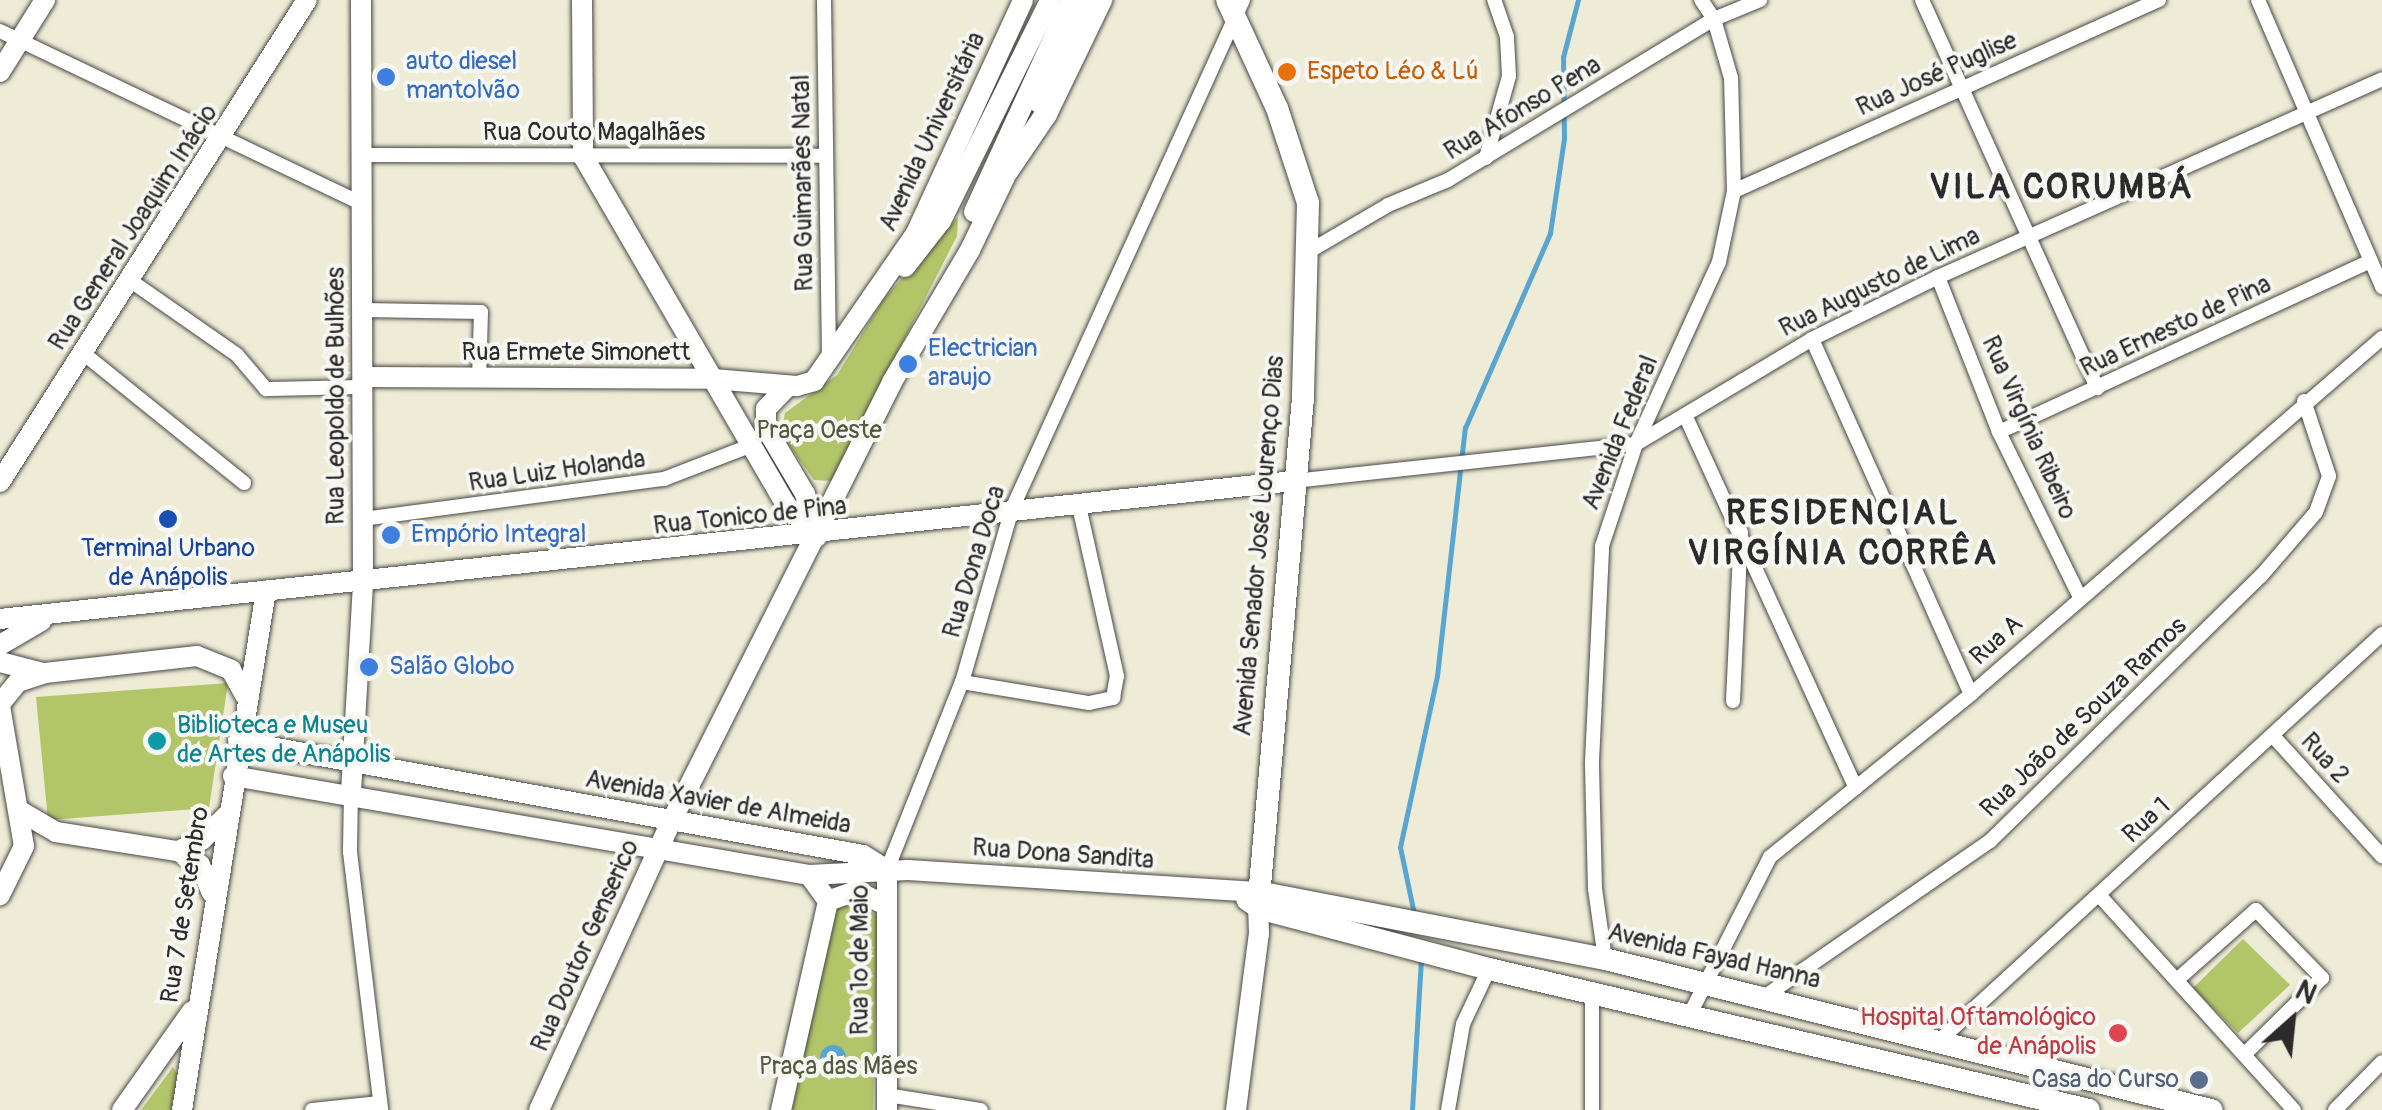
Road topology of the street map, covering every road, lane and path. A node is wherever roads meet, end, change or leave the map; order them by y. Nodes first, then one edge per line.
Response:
1 (45, 0) edge
2 (307, 0) edge
3 (361, 0) edge
4 (582, 0) edge
5 (824, 0) edge
6 (1023, 0) edge
7 (1050, 0) edge
8 (1071, 0) edge
9 (1086, 0) edge
10 (1101, 0) edge
11 (1494, 0) edge
12 (1701, 0) edge
13 (1760, 0) edge
14 (1922, 0) edge
15 (2158, 0) edge
16 (2258, 0) edge
17 (1235, 5) edge
18 (1714, 19) junction
19 (10, 36) edge
20 (0, 72) edge
21 (2382, 80) edge
22 (1963, 87) junction
23 (2309, 113) junction
24 (223, 136) junction
25 (362, 155) junction
26 (583, 156) junction
27 (824, 156) junction
28 (1486, 158) junction
29 (1008, 170) junction
30 (1734, 191) junction
31 (361, 203) junction
32 (2029, 236) junction
33 (1308, 252) junction
34 (2370, 261) junction
35 (1938, 277) junction
36 (131, 281) junction
37 (884, 284) junction
38 (951, 285) junction
39 (2382, 287) edge
40 (362, 310) junction
41 (1812, 338) junction
42 (2382, 338) edge
43 (83, 353) junction
44 (830, 365) junction
45 (480, 378) junction
46 (713, 379) junction
47 (363, 382) junction
48 (788, 386) junction
49 (2097, 388) junction
50 (2304, 401) junction
51 (1685, 415) junction
52 (2000, 432) junction
53 (1636, 444) junction
54 (752, 445) junction
55 (1448, 466) joint
56 (1294, 481) junction
57 (0, 482) edge
58 (244, 483) dead end
59 (1079, 506) junction
60 (1012, 509) junction
61 (363, 519) junction
62 (1741, 526) junction
63 (817, 537) junction
64 (363, 581) junction
65 (266, 591) junction
66 (2080, 596) junction
67 (57, 615) junction
68 (0, 620) edge
69 (2382, 634) edge
70 (0, 645) edge
71 (0, 662) edge
72 (45, 673) junction
73 (962, 682) junction
74 (1971, 694) junction
75 (246, 696) junction
76 (1733, 701) dead end
77 (0, 705) edge
78 (2274, 737) junction
79 (238, 741) junction
80 (353, 760) junction
81 (233, 776) junction
82 (1856, 788) junction
83 (351, 792) junction
84 (20, 811) junction
85 (226, 815) junction
86 (672, 820) junction
87 (178, 851) junction
88 (657, 851) junction
89 (2382, 856) edge
90 (887, 870) junction
91 (809, 874) junction
92 (0, 895) edge
93 (2099, 895) junction
94 (1250, 898) junction
95 (828, 901) junction
96 (884, 904) junction
97 (212, 907) junction
98 (1604, 959) junction
99 (1489, 970) junction
100 (2178, 979) junction
101 (1702, 984) junction
102 (1592, 991) junction
103 (1764, 997) junction
104 (194, 1010) junction
105 (1690, 1014) junction
106 (1940, 1040) junction
107 (2245, 1054) junction
108 (2382, 1062) edge
109 (2062, 1073) junction
110 (2056, 1102) junction
111 (887, 1103) edge
112 (380, 1107) edge
113 (122, 1110) edge
114 (182, 1110) edge
115 (312, 1110) edge
116 (539, 1110) edge
117 (780, 1110) edge
118 (981, 1110) edge
119 (1236, 1110) edge
120 (1448, 1110) edge
121 (1592, 1110) edge
122 (2089, 1110) edge
123 (2211, 1110) edge
124 (2294, 1110) edge
125 (2335, 1110) edge

1 - 19 street
2 - 24 street, Rua General Joaquim Inácio
3 - 25 street, Rua Leopoldo de Bulhões
4 - 26 street
5 - 27 street, Rua Guimarães Natal
6 - 37 street, Avenida Universitária
7 - 37 street, Avenida Universitária
8 - 38 street
9 - 29 street
10 - 29 main road
11 - 28 street
12 - 18 street, Avenida Federal
13 - 18 street, Rua Afonso Pena
14 - 22 street
15 - 22 street, Rua José Puglise
16 - 23 street
17 - 33 main road, Avenida Senador José Lourenço Dias
17 - 60 street, Rua Dona Doca
18 - 28 street, Rua Afonso Pena
18 - 30 street, Avenida Federal
19 - 20 street
19 - 24 street
21 - 23 street, Rua Augusto de Lima
22 - 30 street, Rua José Puglise
22 - 32 street
23 - 32 street, Rua Augusto de Lima
23 - 34 street
24 - 31 street
24 - 36 street, Rua General Joaquim Inácio
25 - 26 street, Rua Couto Magalhães
25 - 31 street, Rua Leopoldo de Bulhões
26 - 27 street, Rua Couto Magalhães
26 - 46 street
27 - 44 street, Rua Guimarães Natal
28 - 33 street, Rua Afonso Pena
29 - 38 street
30 - 53 street, Avenida Federal
31 - 40 street, Rua Leopoldo de Bulhões
32 - 35 street, Rua Augusto de Lima
32 - 49 street
33 - 56 main road, Avenida Senador José Lourenço Dias
34 - 39 street
34 - 49 street, Rua Ernesto de Pina
35 - 41 street, Rua Augusto de Lima
35 - 52 street, Rua Virgínia Ribeiro
36 - 43 street, Rua General Joaquim Inácio
36 - 47 street, Rua Ermete Simonett
37 - 44 street, Avenida Universitária
38 - 63 street
40 - 45 street
40 - 47 street, Rua Leopoldo de Bulhões
41 - 51 street, Rua Augusto de Lima
41 - 74 street
42 - 50 street, Rua A
43 - 57 street, Rua General Joaquim Inácio
43 - 58 street
44 - 48 street, Avenida Universitária
45 - 46 street, Rua Ermete Simonett
45 - 47 street, Rua Ermete Simonett
46 - 48 street, Rua Ermete Simonett
46 - 54 street
47 - 61 street, Rua Leopoldo de Bulhões
48 - 63 street
49 - 52 street, Rua Ernesto de Pina
50 - 66 street, Rua A
50 - 103 street, Rua João de Souza Ramos
51 - 53 street, Rua Augusto de Lima
51 - 62 street
52 - 66 street, Rua Virgínia Ribeiro
53 - 55 street, Rua Augusto de Lima
53 - 98 street, Avenida Federal
54 - 61 street, Rua Luiz Holanda
54 - 63 street
55 - 56 street, Rua Tonico de Pina
56 - 59 street, Rua Tonico de Pina
56 - 94 main road, Avenida Senador José Lourenço Dias
59 - 60 street, Rua Tonico de Pina
59 - 73 street
60 - 63 street, Rua Tonico de Pina
60 - 73 street, Rua Dona Doca
61 - 64 street, Rua Leopoldo de Bulhões
62 - 76 street
62 - 82 street
63 - 64 street, Rua Tonico de Pina
63 - 86 street, Rua Doutor Genserico
64 - 65 street, Rua Tonico de Pina
64 - 80 street, Rua Leopoldo de Bulhões
65 - 67 street, Rua Tonico de Pina
65 - 75 street, Rua 7 de Setembro
66 - 74 street, Rua A
67 - 68 street, Rua Tonico de Pina
67 - 70 street, Rua Tonico de Pina
69 - 78 street, Rua 1
71 - 72 street
72 - 75 street
72 - 77 street
73 - 90 street, Rua Dona Doca
74 - 82 street, Rua A
75 - 79 street, Rua 7 de Setembro
77 - 84 street
78 - 89 street, Rua 2
78 - 93 street, Rua 1
79 - 80 street, Avenida Xavier de Almeida
79 - 81 street, Rua 7 de Setembro
80 - 83 street, Rua Leopoldo de Bulhões
80 - 86 street, Avenida Xavier de Almeida
81 - 83 street, Avenida Xavier de Almeida
81 - 85 street, Rua 7 de Setembro
82 - 101 street, Rua A
83 - 88 street, Avenida Xavier de Almeida
83 - 112 street
84 - 87 street
84 - 92 street
85 - 87 street
85 - 97 street, Rua 7 de Setembro
86 - 88 street, Rua Doutor Genserico
86 - 90 street, Avenida Xavier de Almeida
87 - 97 street
88 - 91 street, Avenida Xavier de Almeida
88 - 116 street, Rua Doutor Genserico
90 - 91 street, Avenida Xavier de Almeida
90 - 94 street, Rua Dona Sandita
90 - 96 street, Rua 1º de Maio
91 - 95 street
93 - 100 street
93 - 106 street, Rua 1
94 - 98 main road, Avenida Fayad Hanna
94 - 99 main road
94 - 119 street, Avenida Senador José Lourenço Dias
95 - 96 street
95 - 117 street
96 - 111 street, Rua 1º de Maio
97 - 104 street, Rua 7 de Setembro
98 - 101 main road, Avenida Fayad Hanna
99 - 102 main road
99 - 120 street
100 - 107 street
100 - 107 street
101 - 103 main road, Avenida Fayad Hanna
101 - 105 street, Rua A
102 - 105 main road
102 - 121 street
103 - 106 main road, Avenida Fayad Hanna
104 - 113 street
104 - 114 street, Rua 7 de Setembro
105 - 110 main road
106 - 109 main road, Avenida Fayad Hanna
107 - 124 street
108 - 125 street
109 - 110 main road
109 - 123 main road, Avenida Fayad Hanna
110 - 122 main road
111 - 118 street
112 - 115 street

